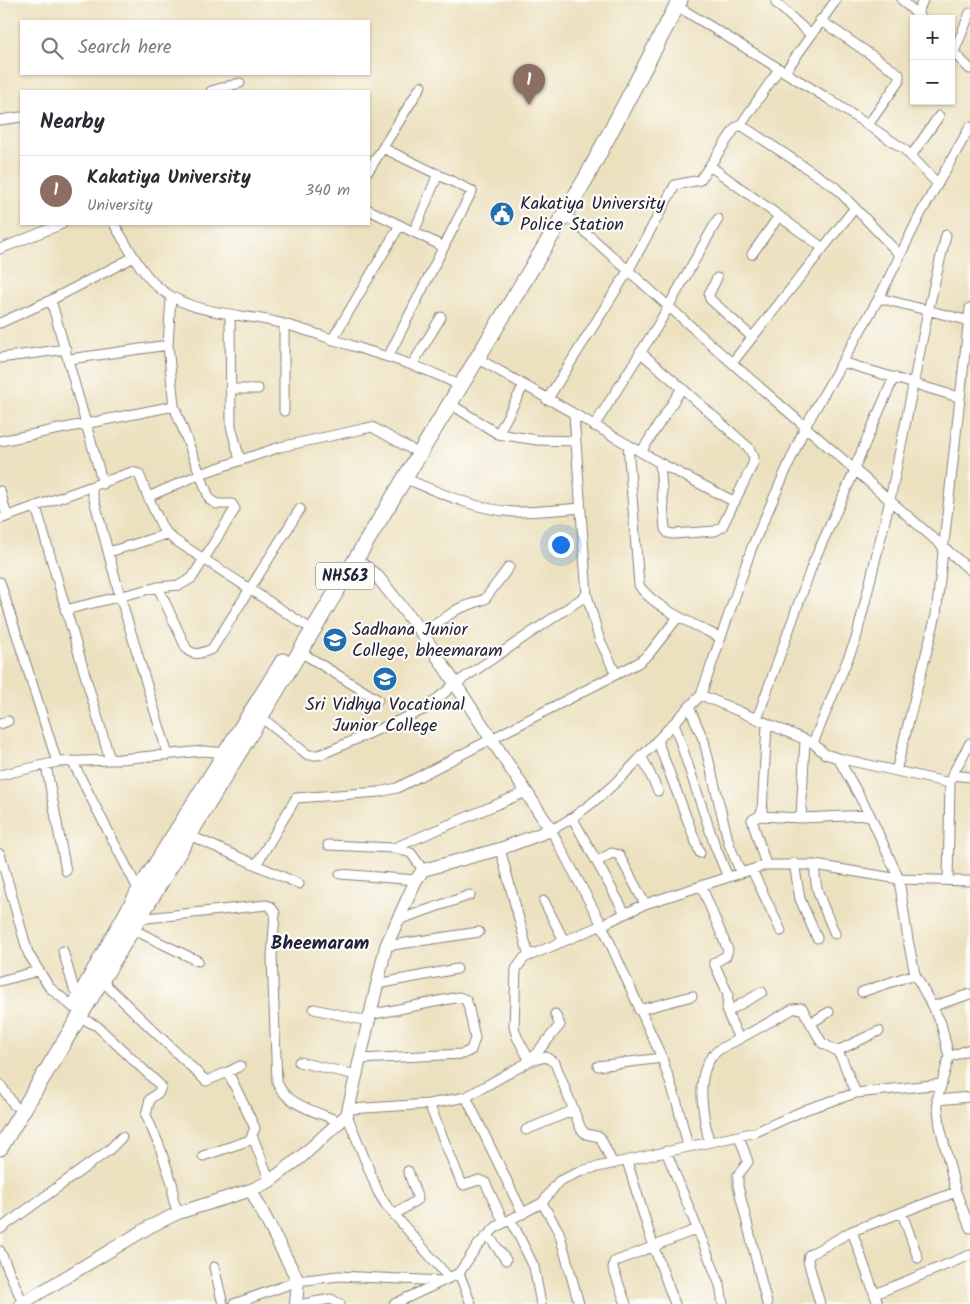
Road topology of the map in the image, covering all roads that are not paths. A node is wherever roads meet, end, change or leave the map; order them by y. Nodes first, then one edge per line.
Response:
1 (836, 0) edge
2 (902, 0) edge
3 (923, 0) edge
4 (776, 1) edge
5 (676, 2) edge
6 (970, 13) edge
7 (919, 15) edge
8 (920, 15) edge
9 (820, 20) junction
10 (810, 35) junction
11 (955, 45) edge
12 (955, 54) edge
13 (782, 70) junction
14 (970, 70) edge
15 (240, 83) dead end
16 (421, 86) dead end
17 (215, 90) edge
18 (939, 116) dead end
19 (20, 117) edge
20 (0, 120) edge
21 (868, 125) junction
22 (740, 126) junction
23 (970, 127) edge
24 (383, 148) junction
25 (911, 156) junction
26 (710, 166) junction
27 (370, 168) edge
28 (438, 174) junction
29 (937, 183) junction
30 (854, 209) junction
31 (370, 210) edge
32 (565, 214) junction
33 (779, 216) junction
34 (718, 219) dead end
35 (60, 225) edge
36 (115, 225) edge
37 (400, 225) junction
38 (414, 232) junction
39 (946, 235) dead end
40 (444, 247) junction
41 (823, 248) junction
42 (0, 249) edge
43 (752, 254) dead end
44 (900, 255) junction
45 (134, 257) junction
46 (628, 271) junction
47 (717, 278) dead end
48 (171, 297) junction
49 (879, 298) junction
50 (51, 300) junction
51 (668, 304) junction
52 (970, 308) edge
53 (928, 310) junction
54 (230, 315) junction
55 (441, 318) dead end
56 (969, 321) edge
57 (0, 323) edge
58 (284, 325) junction
59 (752, 337) junction
60 (332, 340) junction
61 (168, 345) junction
62 (66, 349) junction
63 (640, 352) junction
64 (388, 357) junction
65 (0, 358) edge
66 (477, 358) junction
67 (70, 359) junction
68 (842, 362) junction
69 (732, 363) junction
70 (412, 365) junction
71 (894, 377) junction
72 (456, 384) junction
73 (915, 384) junction
74 (524, 385) junction
75 (682, 388) junction
76 (230, 389) junction
77 (258, 389) dead end
78 (958, 397) junction
79 (547, 400) junction
80 (449, 403) junction
81 (174, 406) junction
82 (284, 412) dead end
83 (574, 415) junction
84 (88, 425) junction
85 (806, 425) junction
86 (594, 426) junction
87 (498, 434) junction
88 (0, 441) edge
89 (575, 441) junction
90 (628, 446) junction
91 (411, 449) junction
92 (641, 452) junction
93 (240, 460) junction
94 (660, 463) junction
95 (855, 470) junction
96 (200, 474) junction
97 (404, 478) junction
98 (103, 484) junction
99 (91, 488) junction
100 (0, 492) edge
101 (148, 497) junction
102 (890, 500) junction
103 (734, 502) junction
104 (36, 507) junction
105 (579, 508) junction
106 (300, 509) dead end
107 (4, 518) edge
108 (167, 534) junction
109 (942, 546) junction
110 (110, 552) junction
111 (204, 559) junction
112 (355, 559) junction
113 (510, 566) dead end
114 (970, 570) edge
115 (0, 582) edge
116 (158, 587) junction
117 (250, 589) junction
118 (587, 595) junction
119 (120, 596) junction
120 (65, 610) junction
121 (678, 616) junction
122 (305, 625) junction
123 (422, 633) junction
124 (721, 638) junction
125 (299, 651) junction
126 (616, 674) junction
127 (455, 684) junction
128 (701, 695) junction
129 (378, 700) dead end
130 (689, 707) junction
131 (261, 717) junction
132 (756, 719) junction
133 (674, 723) junction
134 (767, 724) junction
135 (491, 738) junction
136 (657, 740) junction
137 (809, 742) junction
138 (970, 743) edge
139 (231, 754) junction
140 (168, 755) junction
141 (641, 755) junction
142 (838, 758) junction
143 (110, 760) junction
144 (72, 761) junction
145 (57, 762) junction
146 (46, 765) junction
147 (896, 771) junction
148 (0, 775) edge
149 (970, 777) edge
150 (951, 779) junction
151 (658, 791) dead end
152 (526, 792) junction
153 (870, 815) junction
154 (759, 816) junction
155 (801, 818) junction
156 (573, 819) junction
157 (552, 830) junction
158 (189, 835) junction
159 (328, 846) dead end
160 (394, 848) junction
161 (500, 849) junction
162 (700, 853) dead end
163 (0, 856) edge
164 (598, 861) junction
165 (794, 863) junction
166 (256, 865) junction
167 (766, 865) junction
168 (815, 865) junction
169 (752, 870) junction
170 (66, 871) dead end
171 (741, 873) junction
172 (340, 874) dead end
173 (419, 875) junction
174 (728, 877) junction
175 (899, 879) junction
176 (948, 880) junction
177 (970, 881) edge
178 (299, 884) dead end
179 (701, 885) junction
180 (139, 891) junction
181 (470, 895) dead end
182 (544, 901) dead end
183 (645, 904) junction
184 (626, 913) junction
185 (398, 920) junction
186 (135, 924) junction
187 (602, 926) junction
188 (479, 932) dead end
189 (781, 932) dead end
190 (835, 934) dead end
191 (817, 938) dead end
192 (564, 942) junction
193 (386, 946) junction
194 (63, 952) dead end
195 (529, 956) junction
196 (198, 961) dead end
197 (457, 969) dead end
198 (38, 970) junction
199 (916, 974) junction
200 (101, 980) junction
201 (0, 981) edge
202 (376, 984) junction
203 (762, 992) dead end
204 (862, 992) dead end
205 (970, 994) edge
206 (692, 996) dead end
207 (77, 1006) junction
208 (934, 1006) junction
209 (314, 1009) dead end
210 (639, 1010) junction
211 (727, 1012) junction
212 (829, 1012) dead end
213 (555, 1014) dead end
214 (368, 1018) junction
215 (811, 1023) junction
216 (880, 1031) dead end
217 (739, 1039) junction
218 (970, 1049) edge
219 (837, 1051) junction
220 (949, 1057) junction
221 (662, 1058) junction
222 (359, 1059) junction
223 (299, 1062) dead end
224 (530, 1062) junction
225 (240, 1066) dead end
226 (598, 1066) dead end
227 (228, 1072) junction
228 (356, 1075) junction
229 (0, 1084) edge
230 (941, 1084) junction
231 (856, 1093) junction
232 (466, 1097) junction
233 (970, 1097) edge
234 (937, 1100) junction
235 (428, 1104) junction
236 (14, 1105) junction
237 (574, 1110) junction
238 (346, 1115) junction
239 (0, 1128) edge
240 (526, 1130) dead end
241 (739, 1136) junction
242 (122, 1137) dead end
243 (253, 1139) junction
244 (709, 1142) junction
245 (688, 1146) junction
246 (0, 1148) edge
247 (666, 1151) junction
248 (203, 1156) dead end
249 (627, 1161) junction
250 (613, 1164) junction
251 (408, 1171) dead end
252 (270, 1180) junction
253 (251, 1190) junction
254 (956, 1192) junction
255 (542, 1203) junction
256 (178, 1213) junction
257 (902, 1213) junction
258 (523, 1214) junction
259 (394, 1215) junction
260 (507, 1222) junction
261 (0, 1228) edge
262 (970, 1228) edge
263 (697, 1229) junction
264 (852, 1231) junction
265 (488, 1235) junction
266 (653, 1245) junction
267 (0, 1251) edge
268 (970, 1255) edge
269 (918, 1258) dead end
270 (506, 1260) dead end
271 (214, 1267) dead end
272 (459, 1273) junction
273 (446, 1279) junction
274 (298, 1281) junction
275 (874, 1294) junction
276 (22, 1304) edge
277 (223, 1304) edge
278 (234, 1304) edge
279 (296, 1304) edge
280 (303, 1304) edge
281 (340, 1304) edge
282 (394, 1304) edge
283 (471, 1304) edge
284 (541, 1304) edge
285 (579, 1304) edge
286 (626, 1304) edge
287 (676, 1304) edge
288 (723, 1304) edge
289 (767, 1304) edge
290 (820, 1304) edge
291 (878, 1304) edge

1 - 9 street
2 - 7 street
3 - 8 street
4 - 10 street
5 - 13 street
5 - 32 highway, NH563
5 - 72 highway, NH563
6 - 11 street
9 - 10 street
9 - 21 street
10 - 13 street
12 - 14 street
13 - 21 street
13 - 22 street
15 - 17 street
16 - 24 street
18 - 25 street
19 - 20 street
21 - 25 street
22 - 26 street
22 - 30 street
23 - 29 street
24 - 27 street
24 - 28 street
25 - 29 street
26 - 33 street
26 - 46 street
28 - 38 street
28 - 40 street
29 - 44 street
30 - 41 street
30 - 44 street
31 - 37 street
32 - 46 street
32 - 66 highway, NH563
33 - 41 street
33 - 43 street
34 - 51 street
35 - 42 street
36 - 45 street
37 - 38 street
37 - 60 street
38 - 40 street
39 - 53 street
40 - 64 street
41 - 59 street
44 - 49 street
45 - 48 street
45 - 50 street
46 - 51 street
46 - 79 street
47 - 59 street
48 - 54 street
48 - 61 street
49 - 53 street
49 - 68 street
50 - 57 street
50 - 62 street
51 - 63 street
51 - 69 street
52 - 56 street
53 - 56 street
53 - 73 street
54 - 58 street
54 - 76 street
55 - 70 street
56 - 78 street
58 - 60 street
58 - 82 street
59 - 69 street
60 - 64 street
61 - 67 street
61 - 81 street
62 - 65 street
62 - 67 street
63 - 75 street
63 - 86 street
64 - 70 street
66 - 72 highway, NH563
66 - 74 street
67 - 84 street
68 - 71 street
68 - 85 street
69 - 85 street
70 - 72 street
71 - 73 street
71 - 95 street
72 - 80 highway, NH563
72 - 91 highway, NH563
73 - 78 street
73 - 102 street
74 - 79 street
74 - 87 street
75 - 92 street
75 - 103 street
76 - 77 street
76 - 93 street
78 - 109 street
79 - 83 street
80 - 87 street
80 - 97 highway, NH563
81 - 84 street
81 - 96 street
83 - 86 street
83 - 89 street
84 - 88 street
84 - 98 street
85 - 95 street
85 - 124 street
86 - 90 street
87 - 89 street
89 - 105 street
90 - 92 street
90 - 121 street
91 - 93 street
91 - 122 highway, NH563
92 - 94 street
93 - 96 street
94 - 103 street
94 - 103 street
95 - 102 street
95 - 132 street
96 - 101 street
96 - 111 street
97 - 105 street
97 - 112 highway, NH563
98 - 99 street
98 - 101 street
99 - 104 street
99 - 110 street
100 - 107 street
101 - 108 street
102 - 109 street
102 - 137 street
104 - 107 street
104 - 120 street
105 - 118 street
106 - 117 street
108 - 110 street
108 - 111 street
109 - 114 street
109 - 147 street
110 - 119 street
111 - 116 street
111 - 117 street
112 - 123 street
112 - 125 highway, NH563
113 - 123 street
115 - 145 street
116 - 117 street
116 - 119 street
117 - 122 street
118 - 126 street
118 - 127 street
119 - 120 street
119 - 140 street
120 - 143 street
121 - 124 street
121 - 126 street
122 - 139 highway, NH563
123 - 127 street
124 - 128 street
125 - 129 street
125 - 131 highway, NH563
126 - 135 street
127 - 131 street
127 - 135 street
128 - 130 street
128 - 132 street
130 - 133 street
130 - 171 street
131 - 139 highway, NH563
132 - 134 street
133 - 136 street
133 - 174 street
134 - 137 street
134 - 154 street
135 - 152 street
135 - 166 street
136 - 141 street
136 - 162 street
137 - 142 street
137 - 155 street
138 - 150 street
139 - 140 street
139 - 158 highway, NH563
139 - 180 highway, NH563
140 - 143 street
141 - 151 street
141 - 156 street
142 - 147 street
142 - 153 street
143 - 144 street
144 - 145 street
144 - 180 street
145 - 146 street
146 - 148 street
146 - 170 street
147 - 150 street
149 - 150 street
150 - 176 street
152 - 157 street
152 - 160 street
153 - 155 street
153 - 175 street
154 - 155 street
154 - 167 street
156 - 157 street
156 - 164 street
157 - 161 street
157 - 187 street
158 - 166 street
158 - 186 highway, NH563
159 - 160 street
160 - 173 street
161 - 173 street
161 - 195 street
163 - 198 street
164 - 183 street
164 - 184 street
165 - 167 street
165 - 168 street
165 - 191 street
166 - 178 street
167 - 169 street
168 - 175 street
168 - 190 street
169 - 171 street
169 - 189 street
171 - 174 street
172 - 173 street
173 - 185 street
174 - 179 street
175 - 176 street
175 - 199 street
176 - 177 street
179 - 183 street
179 - 211 street
180 - 207 highway, NH563
181 - 185 street
182 - 192 street
183 - 184 street
184 - 187 street
185 - 193 street
186 - 196 street
186 - 200 highway, NH563
186 - 238 street
187 - 192 street
187 - 210 street
188 - 193 street
192 - 195 street
193 - 202 street
194 - 207 street
195 - 224 street
197 - 202 street
198 - 201 street
198 - 207 street
199 - 204 street
199 - 208 street
200 - 207 highway, NH563
200 - 227 street
202 - 214 street
203 - 211 street
205 - 208 street
206 - 210 street
207 - 236 highway, NH563
207 - 246 highway, NH563
207 - 256 street
208 - 220 street
209 - 214 street
210 - 221 street
211 - 217 street
212 - 215 street
213 - 224 street
214 - 222 street
214 - 222 street
215 - 217 street
215 - 219 street
216 - 219 street
217 - 244 street
218 - 220 street
219 - 231 street
220 - 230 street
221 - 226 street
221 - 245 street
222 - 228 street
223 - 228 street
224 - 232 street
224 - 237 street
225 - 227 street
227 - 243 street
228 - 238 street
229 - 236 street
230 - 231 street
230 - 234 street
231 - 241 street
232 - 235 street
232 - 258 street
233 - 234 street
234 - 254 street
235 - 238 street
235 - 260 street
236 - 239 highway, NH563
237 - 240 street
237 - 250 street
238 - 252 street
238 - 259 street
241 - 244 street
241 - 289 street
242 - 261 street
243 - 248 street
243 - 252 street
244 - 245 street
245 - 247 street
247 - 249 street
247 - 263 street
249 - 250 street
249 - 266 street
250 - 255 street
251 - 259 street
252 - 253 street
253 - 256 street
253 - 274 street
254 - 257 street
254 - 262 street
255 - 258 street
255 - 285 street
256 - 276 street
257 - 264 street
257 - 269 street
258 - 260 street
259 - 273 street
260 - 265 street
260 - 284 street
263 - 266 street
263 - 288 street
264 - 275 street
264 - 290 street
265 - 270 street
265 - 272 street
266 - 286 street
266 - 287 street
267 - 276 street
268 - 275 street
271 - 277 street
272 - 273 street
272 - 283 street
273 - 274 street
273 - 282 street
274 - 278 street
274 - 279 street
275 - 291 street
280 - 281 street

